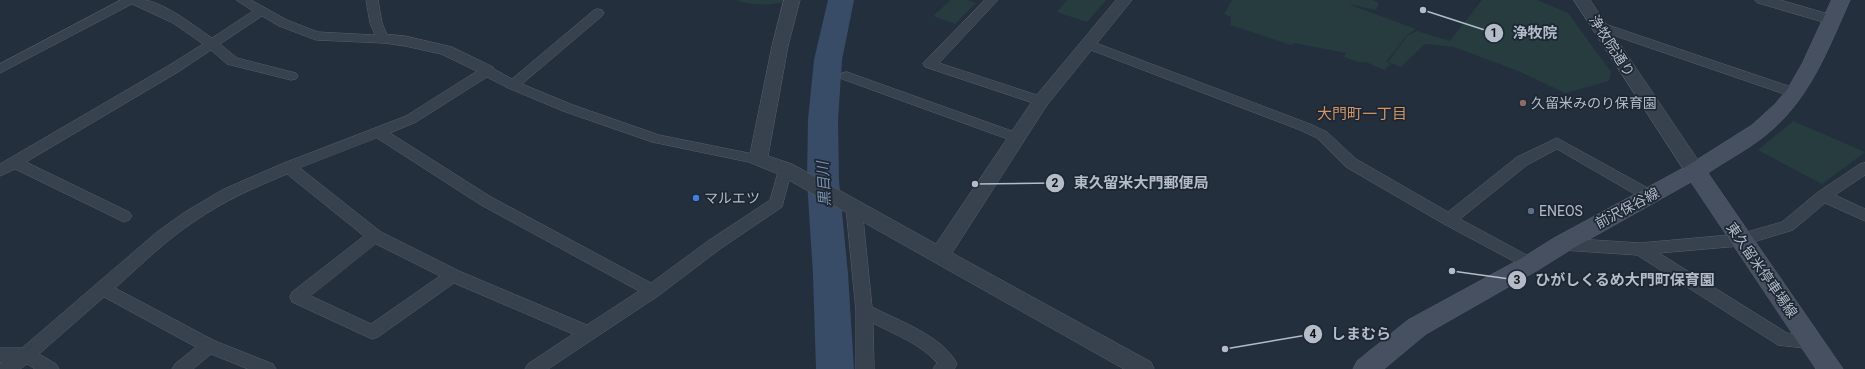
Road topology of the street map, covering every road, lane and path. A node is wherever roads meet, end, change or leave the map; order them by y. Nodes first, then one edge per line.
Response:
1 (130, 0) edge
2 (134, 0) edge
3 (242, 0) edge
4 (372, 0) edge
5 (792, 0) edge
6 (992, 0) edge
7 (1124, 0) edge
8 (1582, 0) edge
9 (1763, 0) edge
10 (1841, 0) edge
11 (262, 11) junction
12 (598, 13) dead end
13 (1833, 20) junction
14 (1599, 26) junction
15 (383, 39) junction
16 (211, 43) junction
17 (1088, 44) junction
18 (0, 69) edge
19 (487, 71) junction
20 (291, 76) dead end
21 (847, 76) dead end
22 (513, 85) junction
23 (1794, 93) junction
24 (1041, 101) junction
25 (379, 132) junction
26 (1018, 138) junction
27 (758, 159) junction
28 (16, 163) junction
29 (289, 166) junction
30 (1865, 168) edge
31 (0, 171) edge
32 (1695, 171) junction
33 (789, 172) junction
34 (1650, 196) junction
35 (1823, 196) junction
36 (854, 208) junction
37 (1865, 215) edge
38 (124, 216) dead end
39 (1449, 220) junction
40 (375, 236) junction
41 (1740, 240) junction
42 (1562, 244) junction
43 (1640, 249) junction
44 (939, 256) junction
45 (1530, 264) junction
46 (452, 276) junction
47 (103, 289) junction
48 (652, 290) junction
49 (864, 311) junction
50 (587, 333) junction
51 (1812, 342) junction
52 (210, 346) junction
53 (26, 354) junction
54 (0, 355) edge
55 (6, 369) edge
56 (50, 369) edge
57 (181, 369) edge
58 (267, 369) edge
59 (534, 369) edge
60 (865, 369) edge
61 (942, 369) edge
62 (1143, 369) edge
63 (1366, 369) edge
64 (1830, 369) edge

1 - 18 street
2 - 16 street
3 - 11 street
4 - 15 street
5 - 27 street
6 - 24 street
7 - 17 street
8 - 14 street, 浄牧院通り
9 - 13 street
10 - 13 main road, 前沢保谷線
11 - 15 street
11 - 16 street
12 - 22 street
13 - 23 main road, 前沢保谷線
14 - 23 street
14 - 32 street, 浄牧院通り
15 - 19 street
16 - 20 street
16 - 28 street
17 - 24 street
17 - 39 street
19 - 22 street
19 - 25 street
21 - 26 street
22 - 27 street
23 - 32 main road, 前沢保谷線
24 - 26 street
25 - 29 street
25 - 48 street
26 - 44 street
27 - 33 street
28 - 31 street
28 - 38 street
29 - 40 street
29 - 47 street
30 - 35 street
32 - 34 main road, 前沢保谷線
32 - 41 main road, 東久留米停車場線
33 - 36 street
33 - 48 street
34 - 39 street
34 - 42 main road, 前沢保谷線
35 - 37 street
35 - 41 street
36 - 44 street
36 - 49 street
39 - 45 street
40 - 46 street
40 - 46 street
41 - 43 street
41 - 51 main road, 東久留米停車場線
42 - 43 street
42 - 45 main road, 前沢保谷線
43 - 51 street
44 - 62 street
45 - 63 main road, 前沢保谷線
46 - 50 street
47 - 52 street
47 - 53 street
48 - 50 street
49 - 60 street
49 - 61 street
50 - 59 street
51 - 64 main road, 東久留米停車場線
52 - 57 street
52 - 58 street
53 - 54 street
53 - 55 street
53 - 56 street

